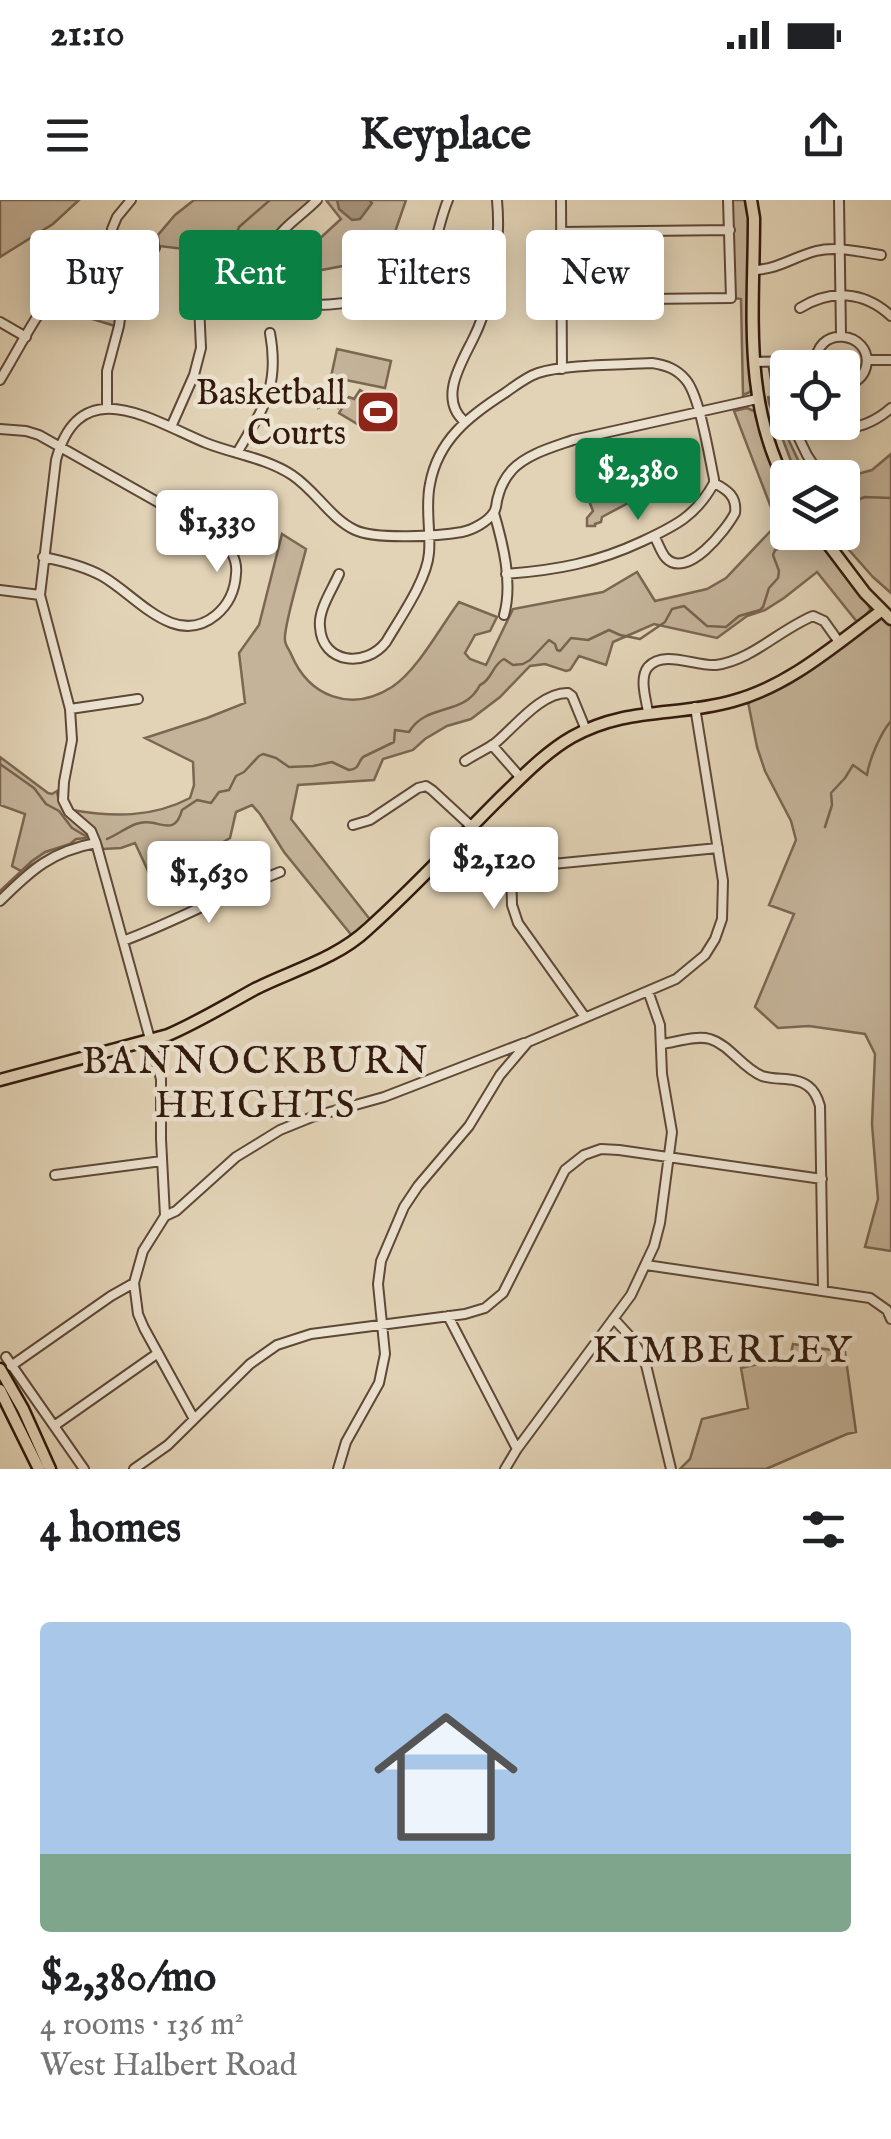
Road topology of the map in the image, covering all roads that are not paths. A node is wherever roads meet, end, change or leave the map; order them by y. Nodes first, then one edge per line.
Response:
1 (131, 200) edge
2 (317, 200) edge
3 (448, 200) edge
4 (497, 200) edge
5 (561, 200) edge
6 (728, 200) edge
7 (752, 200) edge
8 (839, 200) edge
9 (113, 230) edge
10 (561, 230) edge
11 (730, 230) junction
12 (664, 231) edge
13 (840, 250) junction
14 (881, 254) dead end
15 (754, 270) junction
16 (841, 294) junction
17 (664, 299) edge
18 (800, 308) dead end
19 (891, 316) edge
20 (37, 320) edge
21 (120, 320) edge
22 (200, 320) edge
23 (562, 320) edge
24 (0, 322) edge
25 (270, 333) dead end
26 (841, 336) junction
27 (26, 337) junction
28 (818, 350) edge
29 (867, 360) junction
30 (891, 360) edge
31 (754, 362) junction
32 (770, 362) edge
33 (562, 369) junction
34 (860, 379) edge
35 (0, 380) edge
36 (757, 400) junction
37 (108, 408) junction
38 (891, 408) edge
39 (698, 411) junction
40 (464, 421) junction
41 (171, 428) junction
42 (860, 428) edge
43 (0, 429) edge
44 (60, 446) junction
45 (237, 453) junction
46 (775, 460) edge
47 (714, 484) junction
48 (494, 512) junction
49 (429, 534) junction
50 (654, 536) junction
51 (831, 550) edge
52 (43, 557) junction
53 (339, 574) dead end
54 (506, 574) junction
55 (0, 590) edge
56 (40, 594) junction
57 (880, 611) junction
58 (504, 615) dead end
59 (891, 619) edge
60 (839, 642) junction
61 (138, 699) dead end
62 (695, 707) junction
63 (70, 709) junction
64 (648, 712) junction
65 (586, 730) junction
66 (492, 745) junction
67 (464, 761) dead end
68 (521, 778) junction
69 (354, 825) dead end
70 (472, 826) junction
71 (96, 843) junction
72 (718, 848) junction
73 (511, 868) junction
74 (280, 872) dead end
75 (0, 901) edge
76 (124, 941) junction
77 (648, 991) junction
78 (585, 1017) junction
79 (150, 1040) junction
80 (528, 1042) junction
81 (662, 1044) junction
82 (486, 1058) junction
83 (500, 1075) junction
84 (0, 1080) edge
85 (670, 1157) junction
86 (162, 1161) junction
87 (56, 1175) dead end
88 (822, 1179) junction
89 (165, 1216) junction
90 (646, 1265) junction
91 (134, 1283) junction
92 (823, 1290) junction
93 (448, 1316) junction
94 (614, 1319) junction
95 (891, 1319) edge
96 (382, 1324) junction
97 (158, 1354) junction
98 (6, 1357) dead end
99 (6, 1368) edge
100 (0, 1390) edge
101 (194, 1419) junction
102 (54, 1426) junction
103 (517, 1449) junction
104 (38, 1469) edge
105 (50, 1469) edge
106 (84, 1469) edge
107 (134, 1469) edge
108 (338, 1469) edge
109 (505, 1469) edge
110 (671, 1469) edge

1 - 9 street
2 - 3 street
4 - 40 street
5 - 10 street
6 - 11 street
7 - 15 main road
8 - 13 street
11 - 12 street
11 - 17 street
13 - 14 street
13 - 15 street
13 - 16 street
15 - 31 main road
16 - 18 street
16 - 19 street
16 - 26 street
20 - 27 street
21 - 37 street
22 - 41 street
23 - 33 street
24 - 27 street
25 - 45 street
26 - 28 street
26 - 29 street
27 - 35 street
29 - 30 street
29 - 34 street
31 - 32 street
31 - 36 main road
33 - 39 street
33 - 40 street
36 - 39 street
36 - 46 main road
37 - 41 street
37 - 44 street
38 - 42 street
39 - 47 street
39 - 48 street
40 - 49 street
41 - 45 street
43 - 44 street
44 - 52 street
44 - 52 street
45 - 49 street
47 - 50 street
47 - 50 street
48 - 49 street
48 - 54 street
49 - 53 street
50 - 54 street
51 - 57 main road
52 - 56 street
54 - 58 street
55 - 56 street
56 - 63 street
57 - 59 main road
57 - 60 main road
60 - 62 main road
60 - 64 street
61 - 63 street
62 - 64 main road
62 - 72 street
63 - 71 street
64 - 65 main road
65 - 66 street
65 - 68 main road
66 - 67 street
66 - 68 street
68 - 70 main road
69 - 70 street
70 - 73 street
70 - 79 main road
71 - 75 street
71 - 76 street
72 - 73 street
72 - 77 street
73 - 78 street
74 - 76 street
76 - 79 street
77 - 78 street
77 - 81 street
78 - 80 street
79 - 84 main road
79 - 86 street
80 - 82 street
80 - 83 street
81 - 85 street
81 - 88 street
82 - 83 street
82 - 89 street
83 - 96 street
85 - 88 street
85 - 90 street
85 - 93 street
86 - 87 street
86 - 89 street
88 - 92 street
89 - 91 street
90 - 92 street
90 - 94 street
91 - 97 street
91 - 99 street
92 - 95 street
93 - 96 street
93 - 103 street
94 - 103 street
94 - 110 street
96 - 101 street
96 - 108 street
97 - 101 street
97 - 102 street
98 - 99 street
99 - 102 street
99 - 105 main road
100 - 104 main road
101 - 107 street
102 - 106 street
103 - 109 street

